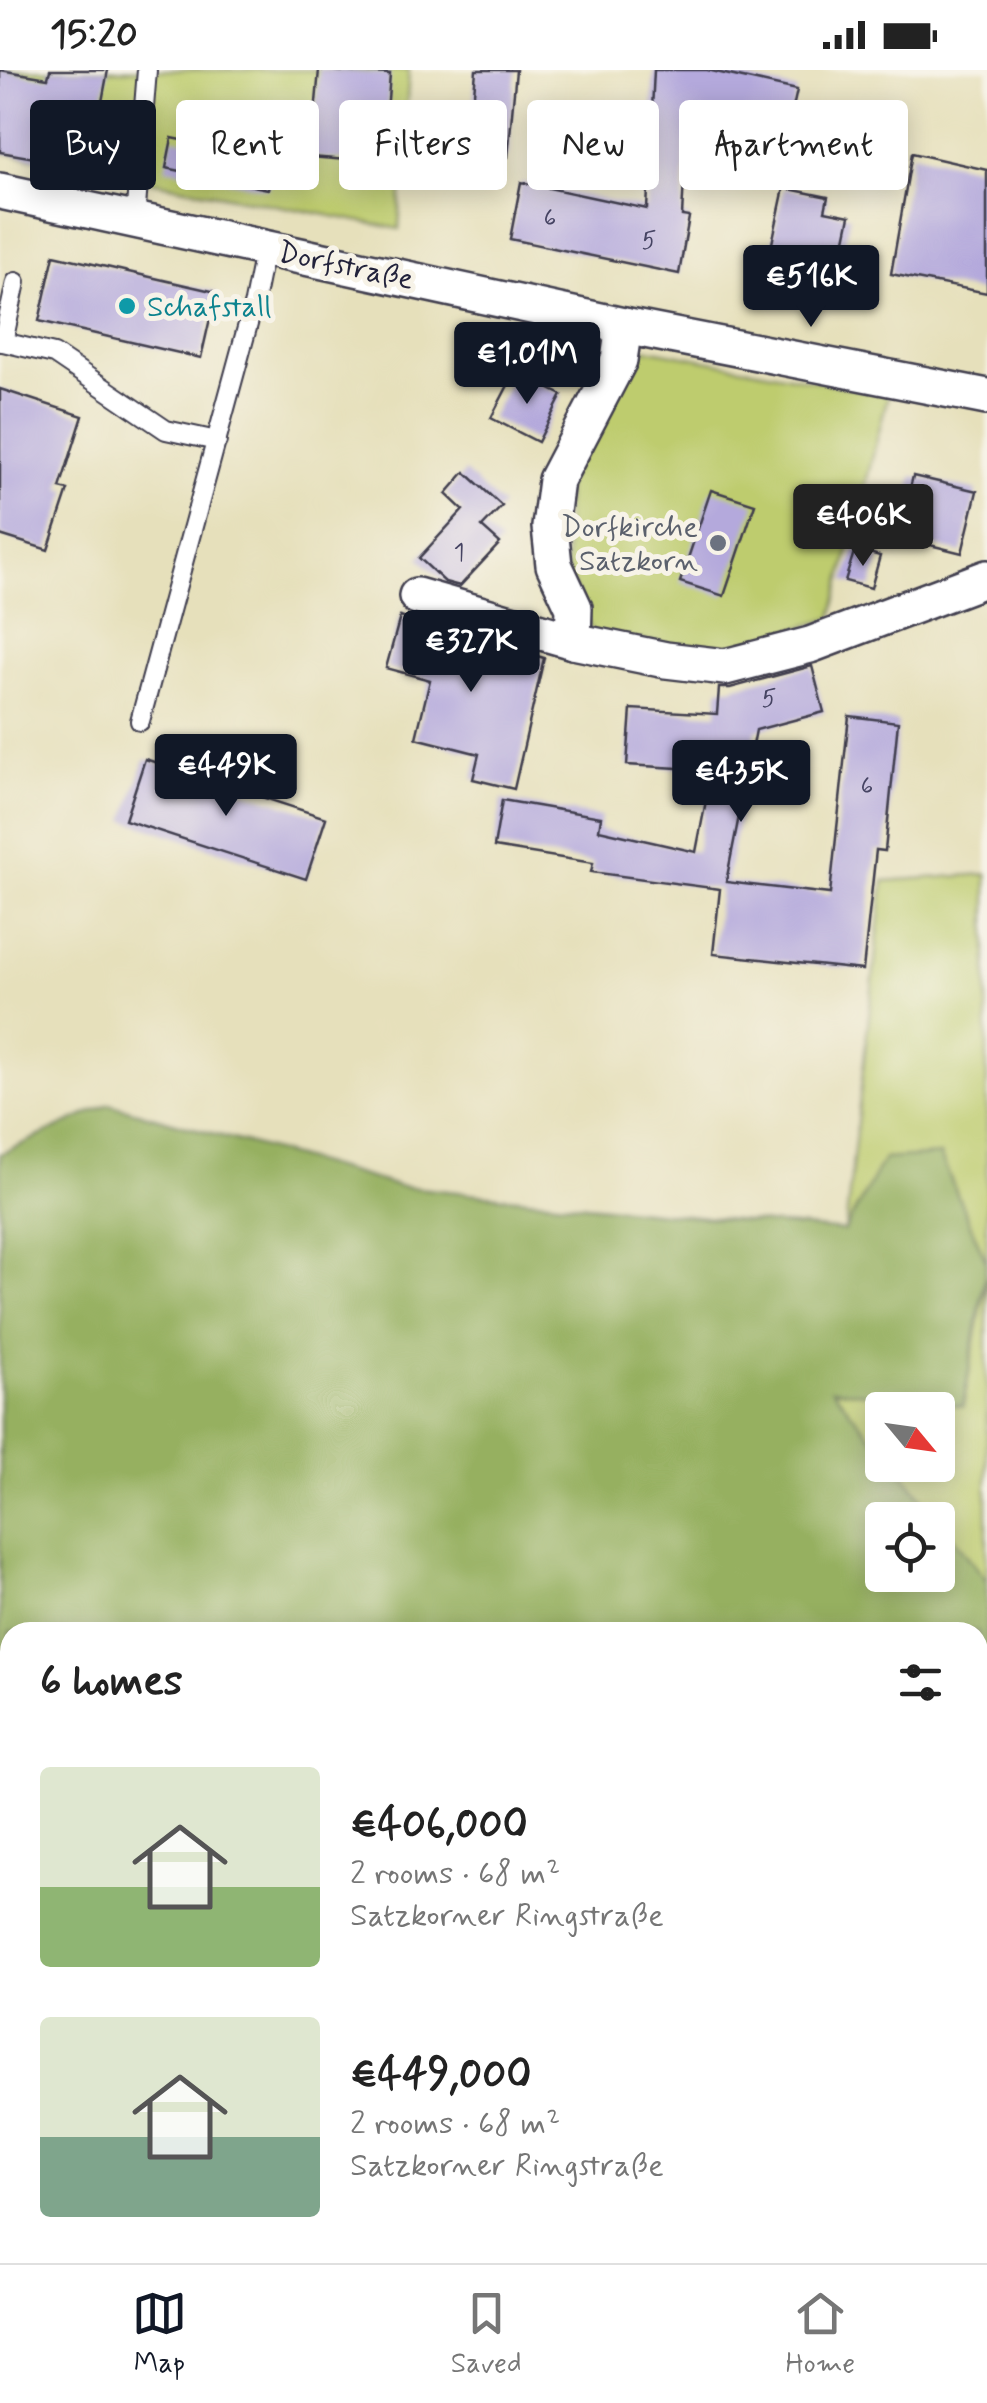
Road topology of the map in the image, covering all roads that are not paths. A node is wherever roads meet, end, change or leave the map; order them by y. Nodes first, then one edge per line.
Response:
1 (147, 70) edge
2 (0, 191) edge
3 (135, 220) junction
4 (265, 248) junction
5 (16, 282) dead end
6 (624, 326) junction
7 (2, 342) edge
8 (987, 397) edge
9 (217, 441) junction
10 (987, 578) edge
11 (417, 596) dead end
12 (573, 641) junction
13 (140, 721) dead end

1 - 3 lane
2 - 3 street, Dorfstraße
3 - 4 street, Dorfstraße
4 - 6 street, Dorfstraße
4 - 9 lane
5 - 7 lane
6 - 8 street, Dorfstraße
6 - 12 street
7 - 9 lane
9 - 13 lane
10 - 12 street
11 - 12 street

